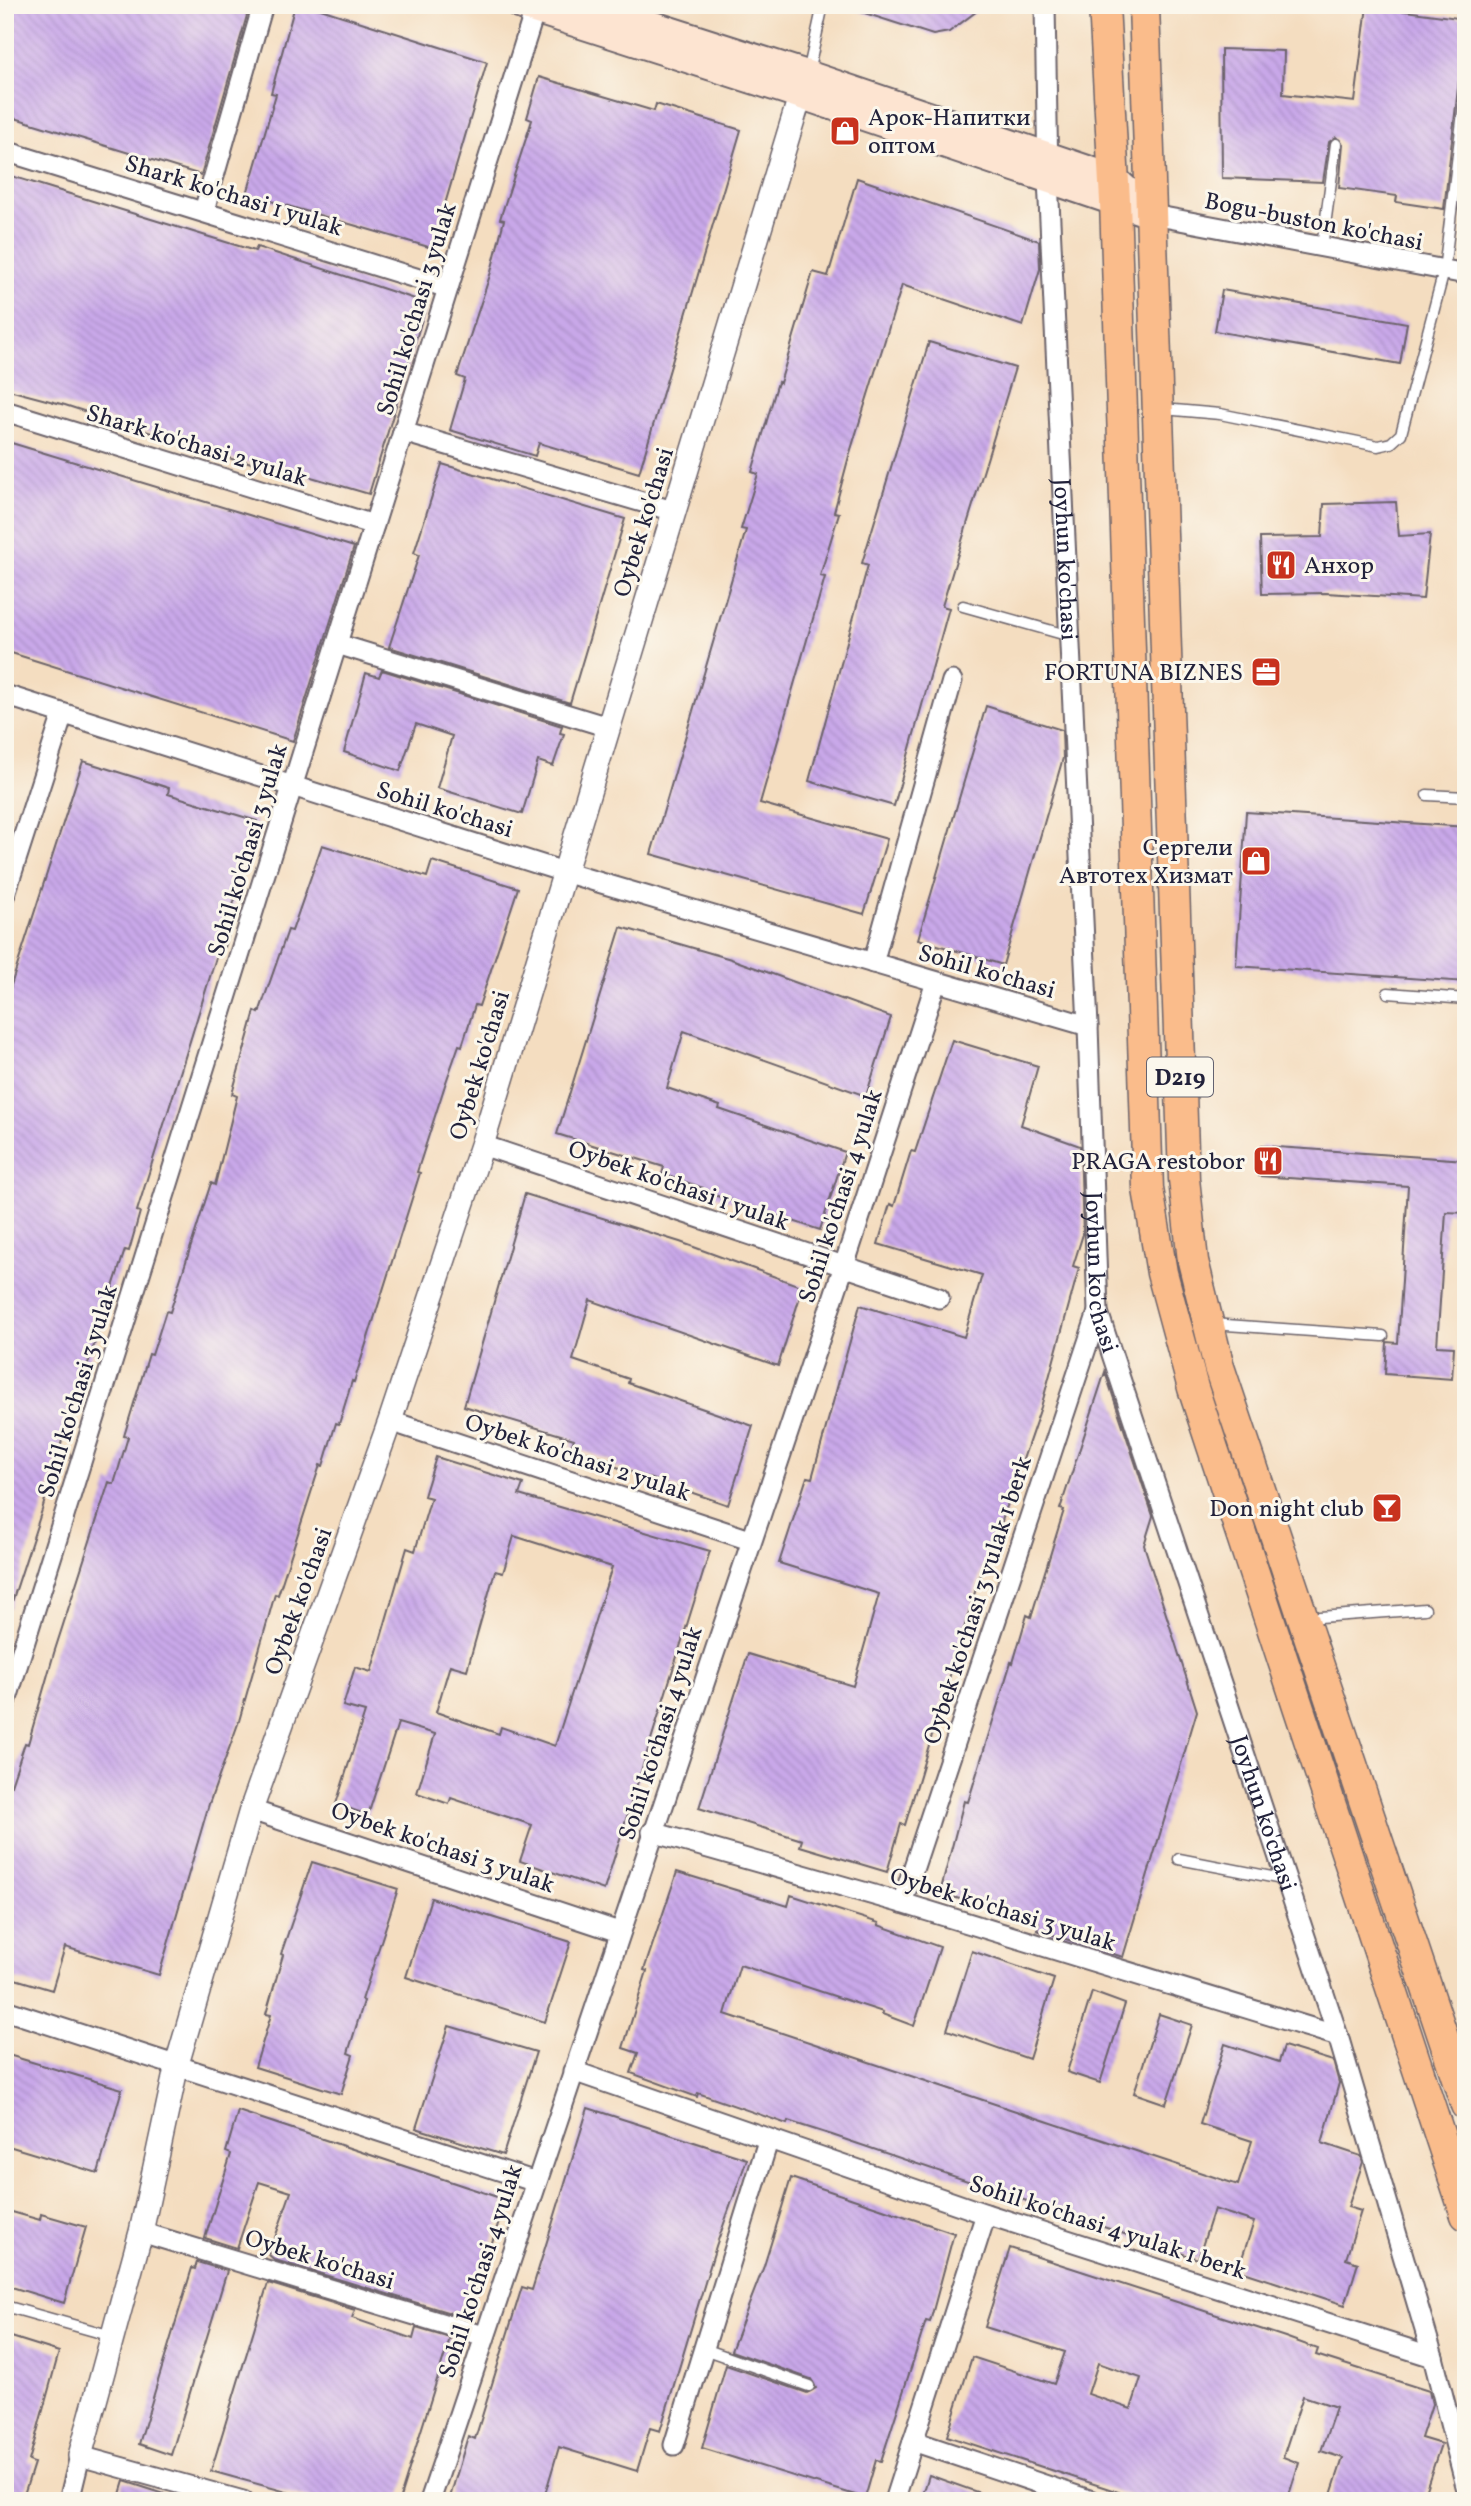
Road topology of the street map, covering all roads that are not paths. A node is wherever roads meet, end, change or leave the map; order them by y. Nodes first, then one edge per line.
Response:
1 (263, 5) edge
2 (591, 5) edge
3 (823, 5) edge
4 (1045, 5) edge
5 (1104, 5) edge
6 (1144, 5) edge
7 (527, 8) edge
8 (803, 84) junction
9 (1466, 87) edge
10 (1336, 144) dead end
11 (5, 151) edge
12 (1048, 168) junction
13 (1114, 190) junction
14 (204, 211) junction
15 (1153, 215) junction
16 (1322, 247) junction
17 (1444, 271) junction
18 (1466, 274) edge
19 (448, 288) junction
20 (1159, 408) junction
21 (5, 411) edge
22 (403, 432) junction
23 (673, 511) junction
24 (374, 525) junction
25 (963, 606) dead end
26 (1070, 636) junction
27 (337, 644) junction
28 (952, 681) dead end
29 (5, 695) edge
30 (63, 714) junction
31 (608, 727) junction
32 (292, 787) junction
33 (1427, 795) dead end
34 (1466, 797) edge
35 (564, 872) junction
36 (5, 894) edge
37 (873, 963) junction
38 (936, 982) junction
39 (1388, 993) dead end
40 (1466, 999) edge
41 (1088, 1027) junction
42 (482, 1145) junction
43 (844, 1266) junction
44 (939, 1298) dead end
45 (1098, 1312) junction
46 (1208, 1323) junction
47 (1382, 1336) dead end
48 (390, 1421) junction
49 (750, 1540) junction
50 (1425, 1609) dead end
51 (1303, 1618) junction
52 (5, 1705) edge
53 (251, 1810) junction
54 (652, 1832) junction
55 (1179, 1859) dead end
56 (1287, 1880) junction
57 (902, 1903) junction
58 (619, 1932) junction
59 (5, 2010) edge
60 (1338, 2036) junction
61 (177, 2064) junction
62 (573, 2071) junction
63 (1466, 2105) edge
64 (768, 2141) junction
65 (536, 2182) junction
66 (986, 2214) junction
67 (1466, 2215) edge
68 (141, 2232) junction
69 (5, 2306) edge
70 (484, 2336) junction
71 (114, 2337) junction
72 (704, 2349) junction
73 (1433, 2357) junction
74 (809, 2386) dead end
75 (913, 2441) junction
76 (674, 2445) dead end
77 (80, 2456) junction
78 (1466, 2486) edge
79 (69, 2501) edge
80 (243, 2501) edge
81 (429, 2501) edge
82 (894, 2501) edge
83 (1092, 2501) edge

1 - 14 street
2 - 8 main road
3 - 8 lane
4 - 12 street, Joyhun ko'chasi
5 - 13 main road, D219
6 - 15 main road, D219
7 - 8 main road
7 - 19 street, Sohil ko'chasi 3 yulak
8 - 12 main road
8 - 23 street, Oybek ko'chasi
9 - 17 lane
10 - 16 lane
11 - 14 street, Shark ko'chasi 1 yulak
12 - 13 main road
12 - 26 street, Joyhun ko'chasi
13 - 15 main road
13 - 67 main road, D219
14 - 19 street, Shark ko'chasi 1 yulak
15 - 16 street, Bogu-buston ko'chasi
15 - 20 main road, D219
16 - 17 street, Bogu-buston ko'chasi
17 - 18 street, Bogu-buston ko'chasi
17 - 20 lane
19 - 22 street, Sohil ko'chasi 3 yulak
20 - 46 main road, D219
21 - 24 street, Shark ko'chasi 2 yulak
22 - 23 street
22 - 24 street, Sohil ko'chasi 3 yulak
23 - 31 street, Oybek ko'chasi
24 - 27 street, Sohil ko'chasi 3 yulak
25 - 26 lane
26 - 41 street, Joyhun ko'chasi
27 - 31 street
27 - 32 street, Sohil ko'chasi 3 yulak
28 - 37 street
29 - 30 street, Sohil ko'chasi
30 - 32 street, Sohil ko'chasi
30 - 36 street
31 - 35 street, Oybek ko'chasi
32 - 35 street, Sohil ko'chasi
32 - 52 street, Sohil ko'chasi 3 yulak
33 - 34 lane
35 - 37 street, Sohil ko'chasi
35 - 42 street, Oybek ko'chasi
37 - 38 street, Sohil ko'chasi
38 - 41 street, Sohil ko'chasi
38 - 43 street, Sohil ko'chasi 4 yulak
39 - 40 lane
41 - 45 street, Joyhun ko'chasi
42 - 43 street, Oybek ko'chasi 1 yulak
42 - 48 street, Oybek ko'chasi
43 - 44 street, Oybek ko'chasi 1 yulak
43 - 49 street, Sohil ko'chasi 4 yulak
45 - 56 street, Joyhun ko'chasi
45 - 57 street, Oybek ko'chasi 3 yulak 1 berk
46 - 47 lane
46 - 51 main road, D219
48 - 49 street, Oybek ko'chasi 2 yulak
48 - 53 street, Oybek ko'chasi
49 - 54 street, Sohil ko'chasi 4 yulak
50 - 51 lane
51 - 63 main road, D219
53 - 58 street, Oybek ko'chasi 3 yulak
53 - 61 street, Oybek ko'chasi
54 - 57 street, Oybek ko'chasi 3 yulak
54 - 58 street, Sohil ko'chasi 4 yulak
55 - 56 lane
56 - 60 street, Joyhun ko'chasi
57 - 60 street, Oybek ko'chasi 3 yulak
58 - 62 street, Sohil ko'chasi 4 yulak
59 - 61 street
60 - 73 street, Joyhun ko'chasi
61 - 65 street
61 - 68 street, Oybek ko'chasi
62 - 64 street, Sohil ko'chasi 4 yulak 1 berk
62 - 65 street, Sohil ko'chasi 4 yulak
64 - 66 street, Sohil ko'chasi 4 yulak 1 berk
64 - 72 street
65 - 70 street, Sohil ko'chasi 4 yulak
66 - 73 street, Sohil ko'chasi 4 yulak 1 berk
66 - 75 street
68 - 70 street, Oybek ko'chasi
68 - 71 street, Oybek ko'chasi
69 - 71 lane
70 - 81 street, Sohil ko'chasi 4 yulak
71 - 77 street, Oybek ko'chasi
72 - 74 lane
72 - 76 street
73 - 78 street, Joyhun ko'chasi
75 - 82 street
75 - 83 street
77 - 79 street, Oybek ko'chasi
77 - 80 street

